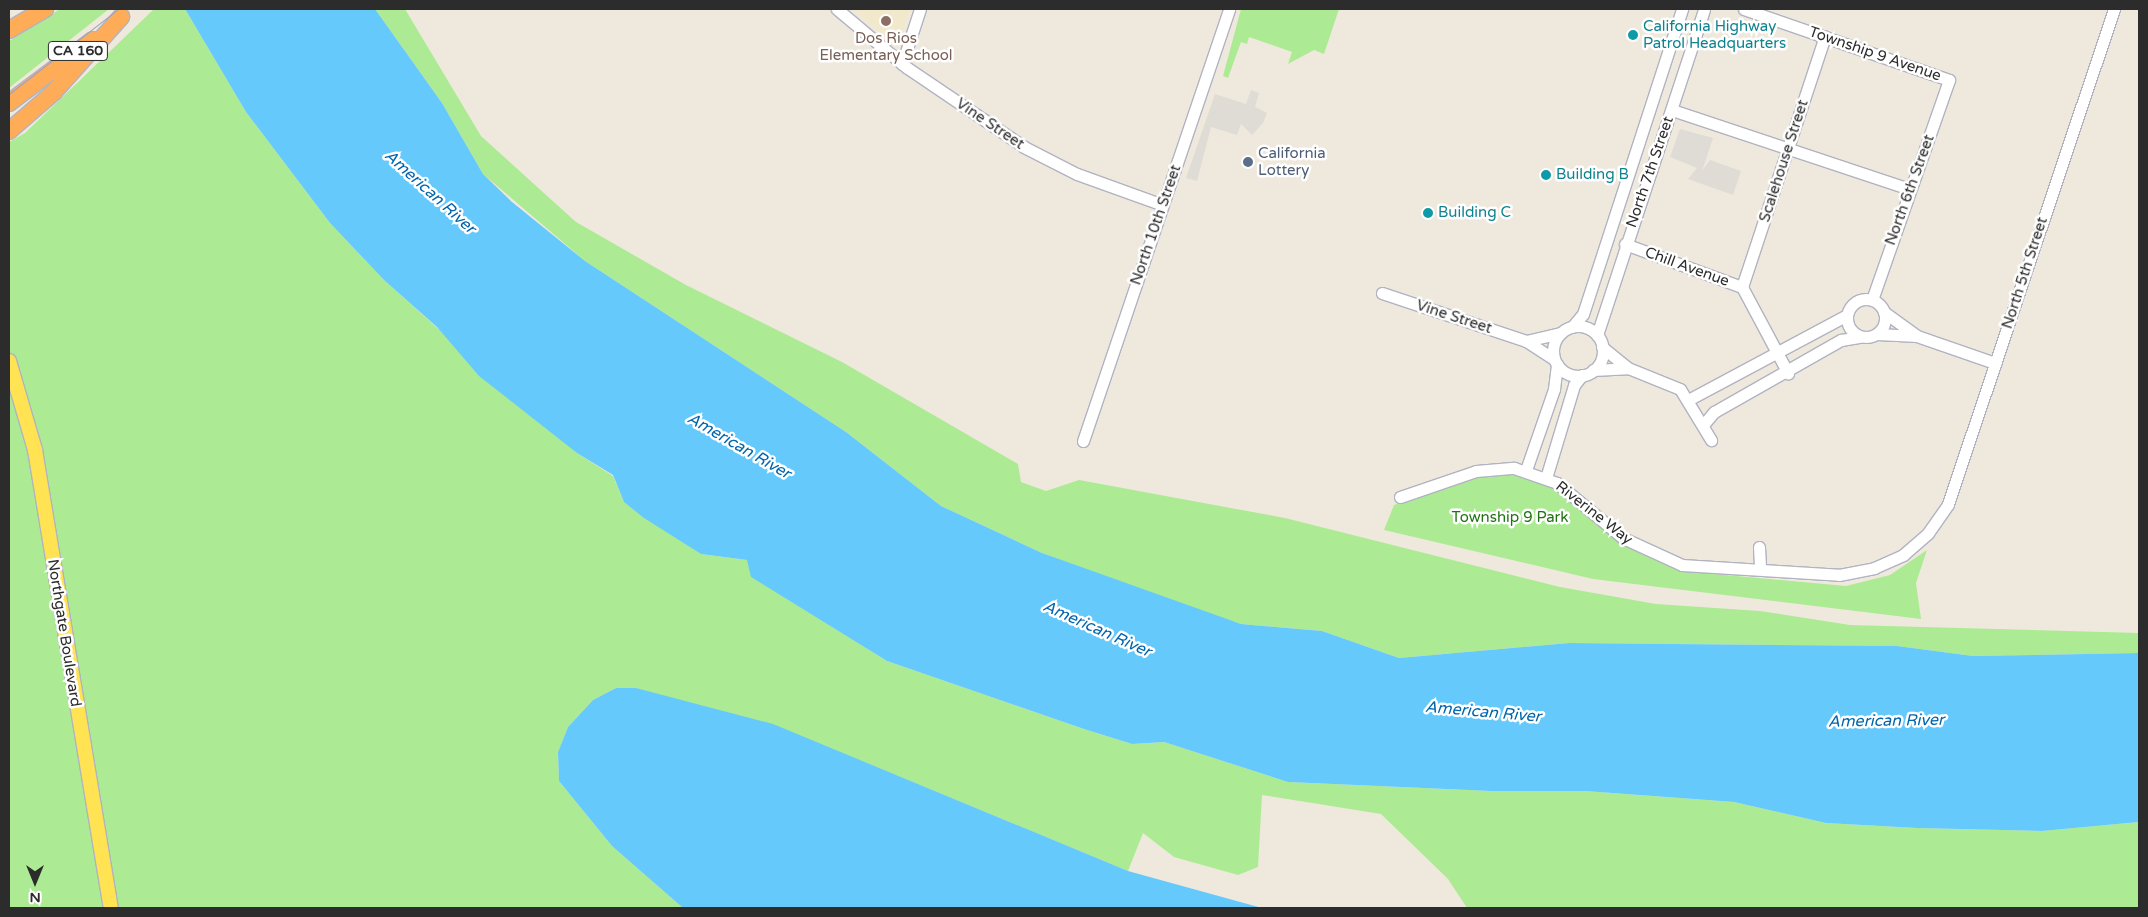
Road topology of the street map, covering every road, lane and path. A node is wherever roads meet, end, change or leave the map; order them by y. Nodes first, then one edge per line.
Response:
1 (45, 9) edge
2 (837, 9) edge
3 (920, 9) edge
4 (1229, 9) edge
5 (1682, 9) edge
6 (1704, 9) edge
7 (1744, 9) edge
8 (2114, 9) edge
9 (126, 13) edge
10 (9, 30) edge
11 (1825, 36) junction
12 (902, 64) junction
13 (1949, 80) joint
14 (9, 103) edge
15 (1672, 110) junction
16 (9, 131) edge
17 (1788, 150) junction
18 (1909, 189) junction
19 (1162, 205) junction
20 (1625, 244) junction
21 (1742, 287) junction
22 (1382, 293) dead end
23 (1872, 300) junction
24 (1884, 312) junction
25 (1847, 315) junction
26 (1572, 327) junction
27 (1560, 333) junction
28 (1877, 334) junction
29 (1597, 336) junction
30 (1859, 336) junction
31 (1917, 336) junction
32 (1526, 341) junction
33 (1602, 347) junction
34 (1777, 352) junction
35 (9, 361) edge
36 (1555, 361) junction
37 (1995, 363) junction
38 (1628, 368) junction
39 (1587, 373) junction
40 (1788, 373) junction
41 (1688, 400) junction
42 (1703, 425) junction
43 (1711, 440) dead end
44 (1082, 441) dead end
45 (1526, 470) junction
46 (1546, 478) junction
47 (1400, 497) dead end
48 (1928, 534) joint
49 (1759, 547) dead end
50 (1760, 567) junction
51 (111, 908) edge

1 - 10 highway
2 - 12 street, Vine Street
3 - 12 street
4 - 19 street, North 10th Street
5 - 26 street, North 7th Street
6 - 15 street, North 7th Street
7 - 11 street, Township 9 Avenue
8 - 37 street, North 5th Street
9 - 14 highway, CA 160
9 - 16 highway
11 - 13 street, Township 9 Avenue
11 - 17 street, Scalehouse Street
12 - 19 street, Vine Street
13 - 18 street, North 6th Street
15 - 17 street
15 - 20 street, North 7th Street
17 - 18 street
17 - 21 street, Scalehouse Street
18 - 23 street, North 6th Street
19 - 44 street, North 10th Street
20 - 21 street, Chill Avenue
20 - 29 street, North 7th Street
21 - 34 street, Chill Avenue
22 - 32 street, Vine Street
23 - 24 street
23 - 25 street
24 - 28 street
24 - 31 street
25 - 30 street
25 - 34 street
26 - 27 street
26 - 29 street
27 - 32 street
27 - 36 street
28 - 30 street
28 - 31 street
29 - 33 street
30 - 40 street
31 - 37 street
32 - 36 street, Vine Street
33 - 38 street
33 - 39 street
34 - 40 street, Chill Avenue
34 - 41 street
35 - 51 main road, Northgate Boulevard
36 - 39 street
36 - 45 street
37 - 48 street, North 5th Street
38 - 39 street
38 - 41 street
39 - 46 street
40 - 42 street
41 - 42 street
42 - 43 street
45 - 46 street, Riverine Way
45 - 47 street, Riverine Way
46 - 50 street, Riverine Way
48 - 50 street, Riverine Way
49 - 50 street

